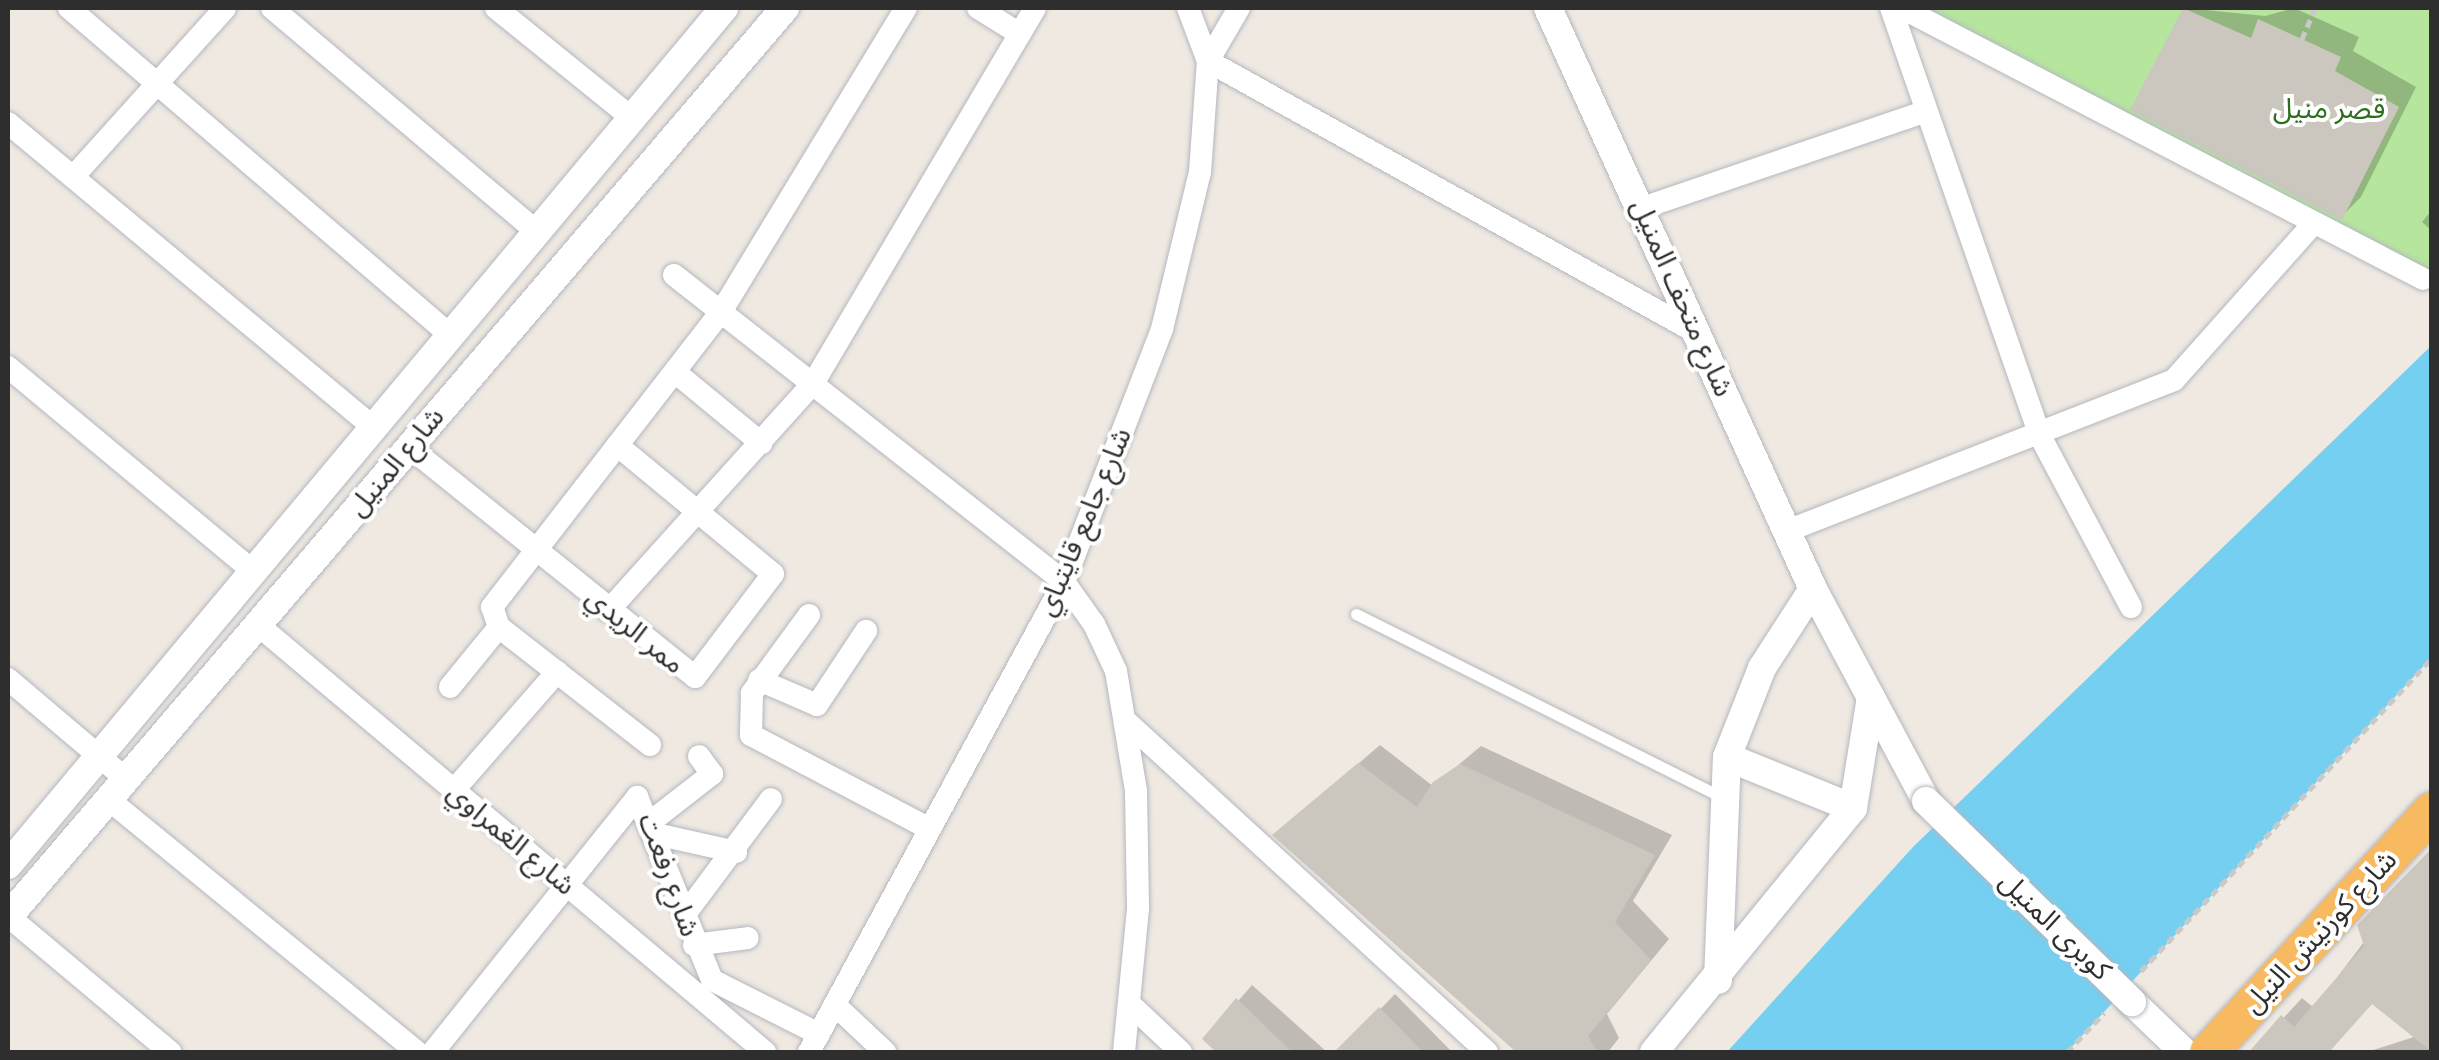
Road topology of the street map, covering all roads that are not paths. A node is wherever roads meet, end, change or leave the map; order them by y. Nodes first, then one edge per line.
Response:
1 (69, 8) edge
2 (225, 8) edge
3 (272, 8) edge
4 (496, 8) edge
5 (784, 8) edge
6 (906, 8) edge
7 (978, 8) edge
8 (1035, 8) edge
9 (1188, 8) edge
10 (1238, 8) edge
11 (1548, 8) edge
12 (1891, 8) edge
13 (1902, 8) edge
14 (719, 9) edge
15 (1020, 34) junction
16 (1208, 61) junction
17 (157, 84) junction
18 (1924, 112) junction
19 (632, 118) junction
20 (8, 123) edge
21 (73, 178) junction
22 (1642, 208) junction
23 (2314, 223) junction
24 (536, 232) junction
25 (674, 275) dead end
26 (2423, 280) dead end
27 (721, 312) junction
28 (1699, 334) junction
29 (450, 335) junction
30 (8, 367) edge
31 (674, 372) junction
32 (814, 382) junction
33 (373, 427) junction
34 (2040, 434) junction
35 (761, 444) junction
36 (617, 445) junction
37 (409, 447) junction
38 (698, 512) junction
39 (1787, 531) junction
40 (534, 549) junction
41 (253, 571) junction
42 (1064, 582) junction
43 (1813, 589) junction
44 (2131, 608) dead end
45 (608, 611) junction
46 (1356, 614) dead end
47 (809, 615) dead end
48 (258, 625) junction
49 (498, 627) junction
50 (866, 632) dead end
51 (557, 672) junction
52 (8, 680) edge
53 (759, 680) junction
54 (450, 688) dead end
55 (1872, 694) junction
56 (1128, 723) junction
57 (650, 745) dead end
58 (99, 756) junction
59 (699, 756) dead end
60 (1727, 758) junction
61 (117, 789) junction
62 (454, 790) junction
63 (771, 799) dead end
64 (1724, 799) junction
65 (1926, 801) joint
66 (1853, 808) junction
67 (2432, 811) edge
68 (656, 828) junction
69 (930, 829) junction
70 (736, 852) junction
71 (8, 865) edge
72 (564, 883) junction
73 (686, 913) junction
74 (8, 917) edge
75 (748, 938) dead end
76 (694, 944) junction
77 (1718, 980) junction
78 (835, 1005) junction
79 (1134, 1007) junction
80 (814, 1043) edge
81 (170, 1052) edge
82 (418, 1052) edge
83 (433, 1052) edge
84 (765, 1052) edge
85 (885, 1052) edge
86 (1124, 1052) edge
87 (1181, 1052) edge
88 (1487, 1052) edge
89 (1654, 1052) edge
90 (2184, 1052) edge
91 (2209, 1052) edge

1 - 17 street
2 - 17 street
3 - 24 street
4 - 19 street
5 - 37 street, شارع المنيل
6 - 27 street
7 - 15 street
8 - 15 street
9 - 16 street, شارع جامع قايتباي
10 - 16 street
11 - 22 street, شارع متحف المنيل
12 - 18 street
13 - 23 street
14 - 19 street, شارع المنيل
15 - 32 street
16 - 28 street
16 - 42 street, شارع جامع قايتباي
17 - 21 street
17 - 29 street
18 - 22 street
18 - 34 street
19 - 24 street, شارع المنيل
20 - 21 street
21 - 33 street
22 - 28 street, شارع متحف المنيل
23 - 26 street
23 - 34 street
24 - 29 street, شارع المنيل
25 - 27 street
27 - 31 street
27 - 32 street
28 - 39 street, شارع متحف المنيل
29 - 33 street, شارع المنيل
30 - 41 street
31 - 35 street
31 - 36 street
32 - 35 street
32 - 42 street
33 - 41 street, شارع المنيل
34 - 39 street
34 - 44 street
35 - 38 street
36 - 38 street, ممر الريدي
36 - 40 street
37 - 40 street, ممر الريدي
37 - 48 street, شارع المنيل
38 - 45 street
38 - 45 street, ممر الريدي
39 - 43 street, شارع متحف المنيل
40 - 45 street, ممر الريدي
40 - 49 street
41 - 58 street, شارع المنيل
42 - 56 street
42 - 69 street, شارع جامع قايتباي
43 - 55 street, شارع متحف المنيل
43 - 60 street
46 - 64 lane
47 - 53 street
48 - 61 street, شارع المنيل
48 - 62 street, شارع الغمراوي
49 - 51 street
49 - 54 street
50 - 53 street
51 - 57 street
51 - 62 street
52 - 58 street
53 - 69 street
55 - 65 street, شارع متحف المنيل
55 - 66 street
56 - 79 street
56 - 88 street
58 - 61 street
58 - 71 street, شارع المنيل
59 - 68 street
60 - 64 street
60 - 66 street
61 - 74 street, شارع المنيل
61 - 82 street
62 - 72 street, شارع الغمراوي
63 - 70 street
64 - 77 street
65 - 90 street, كوبرى المنيل, bridge
66 - 77 street
67 - 91 highway, شارع كورنيش النيل
68 - 70 street
68 - 72 street, شارع رفعت
68 - 73 street, شارع رفعت
69 - 78 street, شارع جامع قايتباي
70 - 73 street
72 - 83 street, شارع رفعت
72 - 84 street, شارع الغمراوي
73 - 76 street, شارع رفعت
74 - 81 street
75 - 76 street
76 - 80 street, شارع رفعت
77 - 89 street
78 - 80 street, شارع جامع قايتباي
78 - 85 street
79 - 86 street
79 - 87 street

